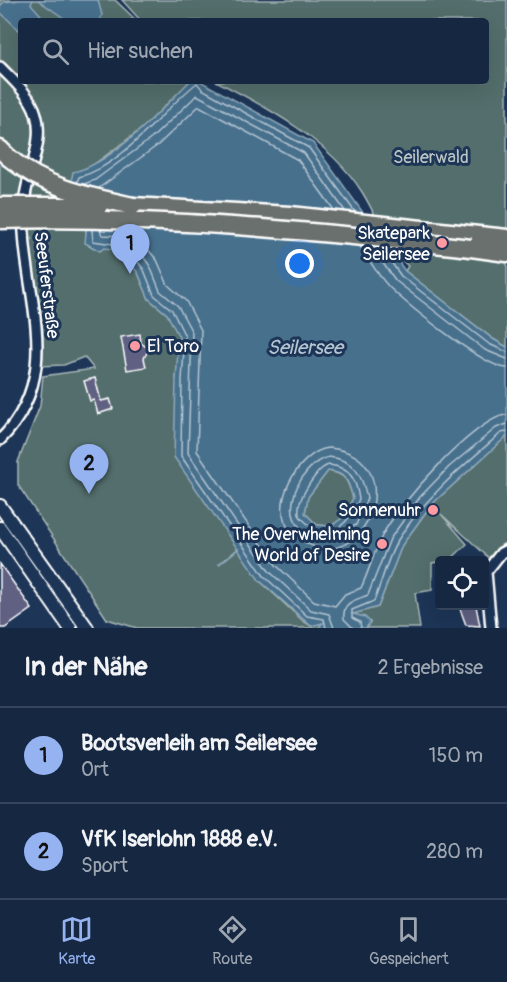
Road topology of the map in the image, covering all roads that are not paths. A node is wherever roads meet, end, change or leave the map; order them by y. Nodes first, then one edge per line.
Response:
1 (0, 67) edge
2 (4, 153) edge
3 (0, 206) edge
4 (133, 206) junction
5 (0, 220) edge
6 (507, 238) edge
7 (472, 241) junction
8 (507, 253) edge
9 (0, 440) edge
10 (0, 506) edge
11 (0, 528) edge
12 (507, 550) edge
13 (70, 628) edge
14 (87, 628) edge
15 (491, 628) edge

1 - 9 street, Seeuferstraße
2 - 4 highway, bridge
3 - 4 highway, bridge
4 - 7 highway
5 - 7 highway, bridge
6 - 7 highway
7 - 8 highway
10 - 14 main road
11 - 13 main road
12 - 15 street

